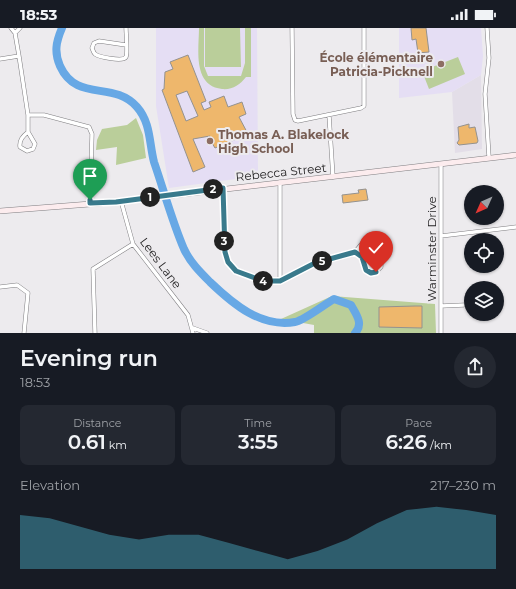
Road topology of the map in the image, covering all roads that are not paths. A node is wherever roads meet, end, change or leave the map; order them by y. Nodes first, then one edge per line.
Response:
1 (11, 28) edge
2 (20, 28) edge
3 (126, 28) edge
4 (292, 28) edge
5 (364, 28) edge
6 (487, 28) edge
7 (15, 33) junction
8 (126, 45) junction
9 (19, 56) junction
10 (0, 59) edge
11 (28, 115) junction
12 (329, 115) junction
13 (28, 132) junction
14 (516, 155) edge
15 (489, 157) junction
16 (441, 164) junction
17 (334, 177) junction
18 (280, 182) junction
19 (223, 188) junction
20 (121, 201) junction
21 (90, 203) junction
22 (0, 211) edge
23 (516, 227) edge
24 (440, 236) junction
25 (133, 244) junction
26 (355, 252) junction
27 (280, 281) junction
28 (0, 288) edge
29 (464, 304) dead end
30 (441, 306) junction
31 (193, 331) edge
32 (24, 333) edge
33 (95, 333) edge
34 (207, 333) edge
35 (441, 333) edge

1 - 7 street
2 - 7 street
3 - 8 street
4 - 12 street
5 - 12 street
6 - 15 street
7 - 9 street
8 - 8 street
9 - 10 street
9 - 11 street
11 - 13 street
11 - 21 street
12 - 17 street
13 - 13 street
14 - 15 main road, Rebecca Street
15 - 16 main road, Rebecca Street
16 - 17 main road, Rebecca Street
16 - 24 street, Warminster Drive
17 - 18 main road, Rebecca Street
18 - 19 main road, Rebecca Street
18 - 27 street
19 - 20 main road, Rebecca Street
19 - 27 street
20 - 21 main road, Rebecca Street
20 - 25 street, Lees Lane
21 - 22 main road, Rebecca Street
23 - 24 street
24 - 30 street, Warminster Drive
25 - 31 street, Lees Lane
25 - 33 street
26 - 26 street
26 - 27 street
28 - 32 street
29 - 30 street
30 - 35 street, Warminster Drive
31 - 34 street

